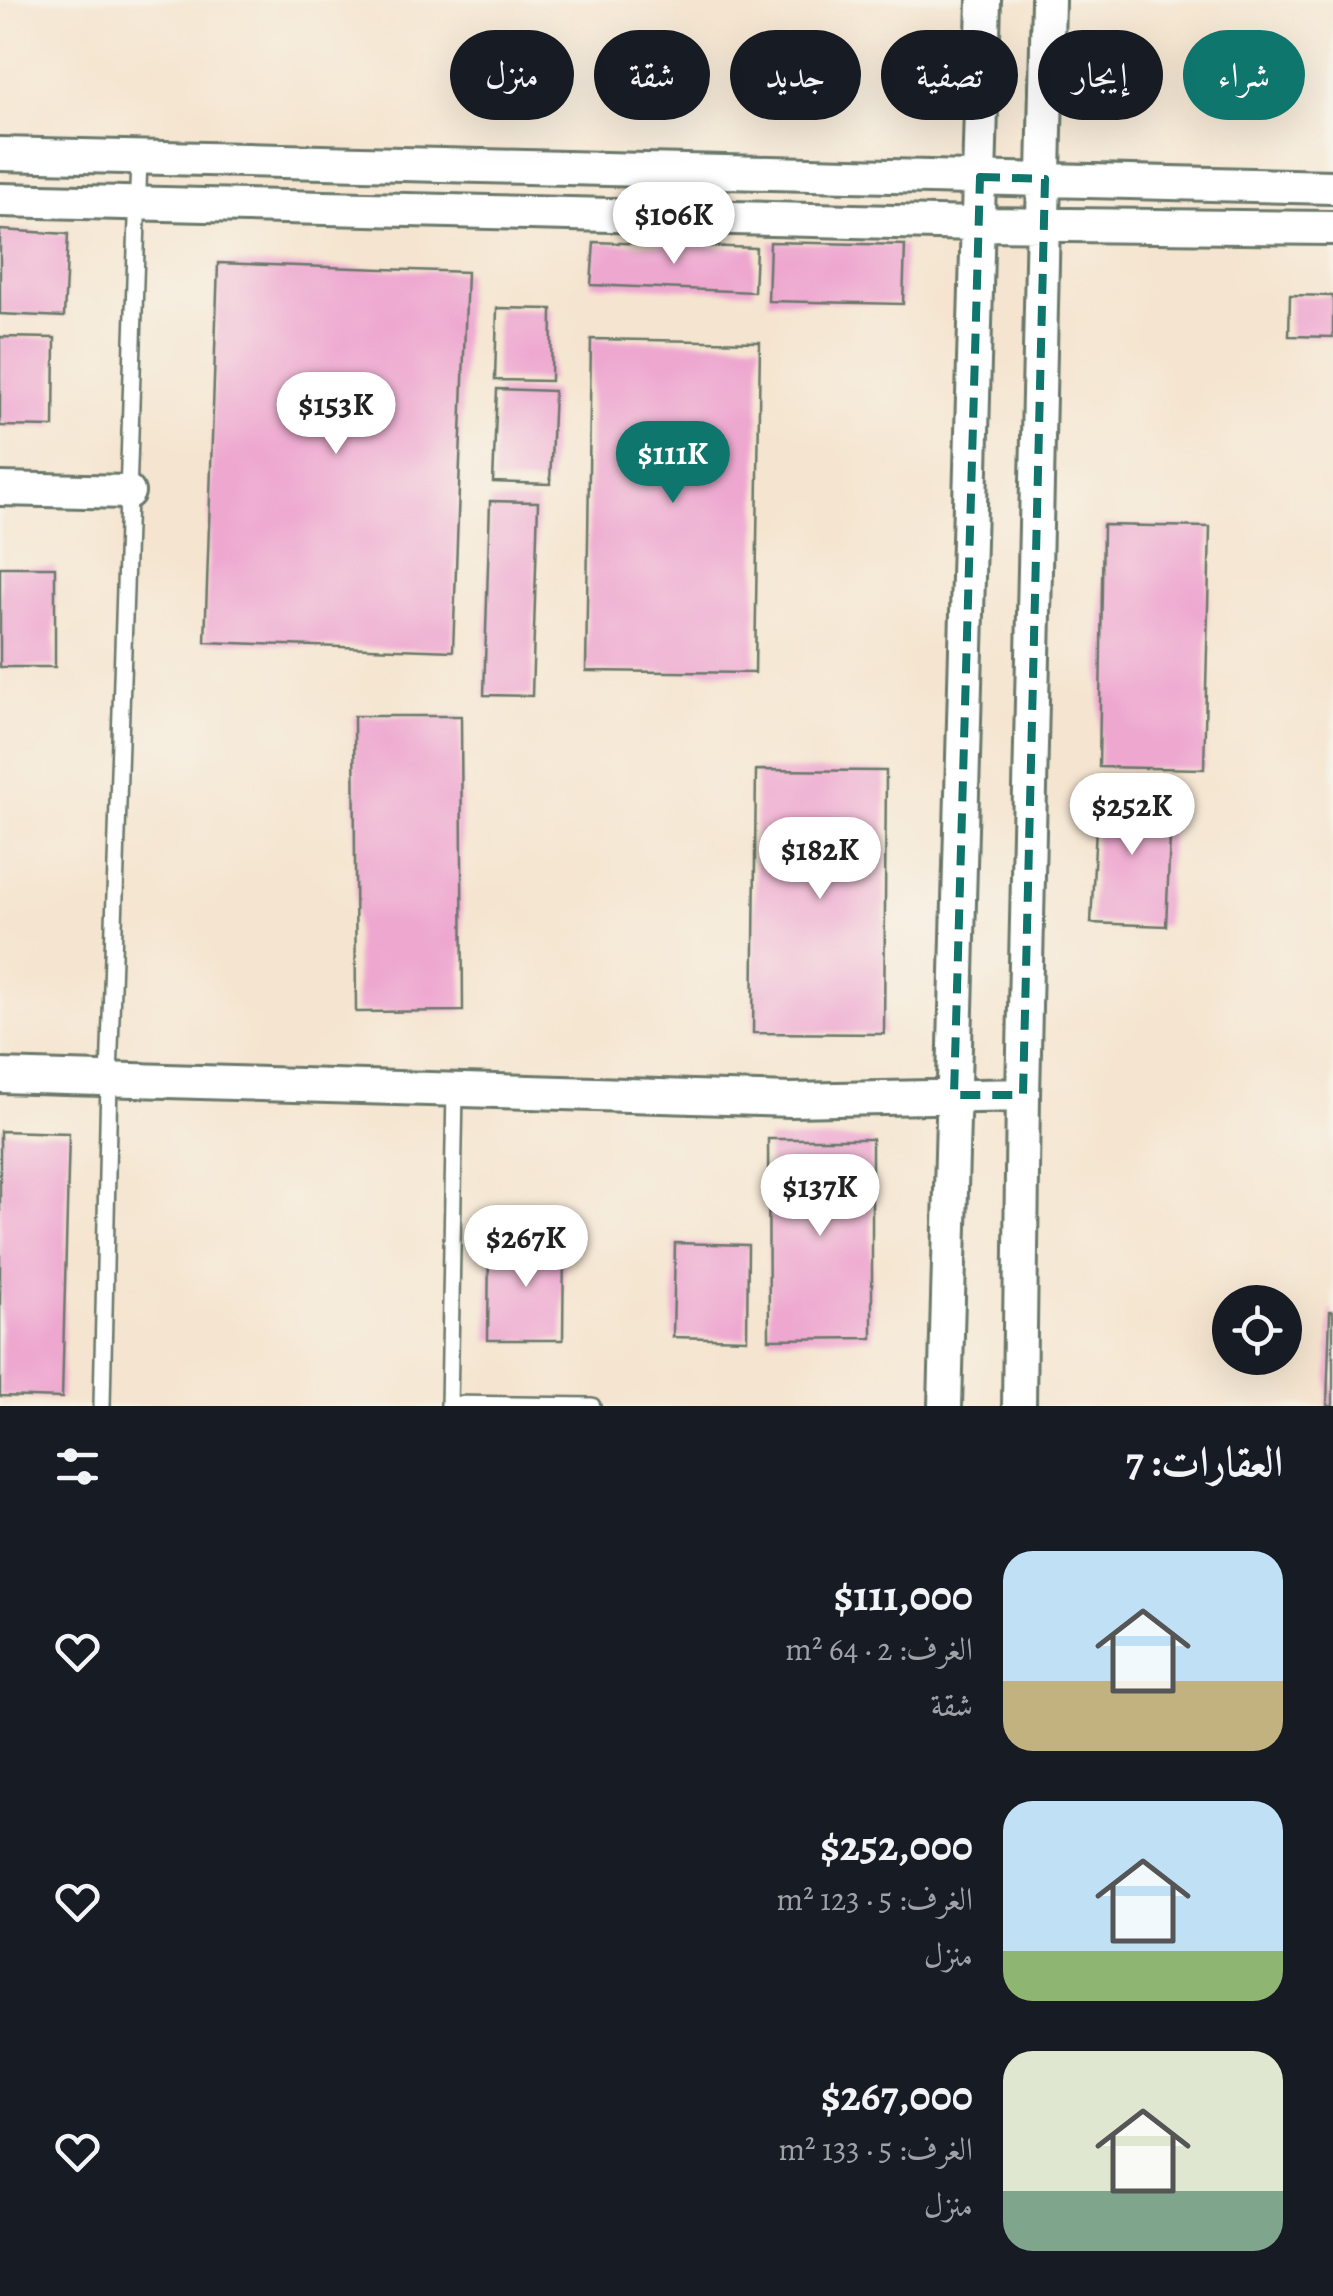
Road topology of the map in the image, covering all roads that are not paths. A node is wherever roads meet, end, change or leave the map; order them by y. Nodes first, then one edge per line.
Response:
1 (984, 0) edge
2 (1048, 0) edge
3 (0, 154) edge
4 (139, 158) junction
5 (980, 177) junction
6 (1045, 179) junction
7 (1333, 188) edge
8 (0, 200) edge
9 (138, 204) junction
10 (1044, 222) junction
11 (977, 224) junction
12 (1333, 228) edge
13 (0, 490) edge
14 (128, 492) junction
15 (0, 1076) edge
16 (109, 1080) junction
17 (455, 1090) junction
18 (954, 1094) junction
19 (1023, 1095) junction
20 (449, 1405) edge
21 (102, 1406) edge
22 (592, 1406) edge
23 (945, 1406) edge
24 (1019, 1406) edge

1 - 5 street
2 - 6 street
3 - 4 street
4 - 5 street
4 - 9 lane
5 - 6 street
5 - 11 street
6 - 7 street
6 - 10 street
8 - 9 street
9 - 11 street
9 - 14 lane
10 - 11 street
10 - 12 street
10 - 19 street
11 - 18 street
13 - 14 street
14 - 16 lane
15 - 16 street
16 - 17 street
16 - 21 lane
17 - 18 street
17 - 20 lane
18 - 19 street
18 - 23 street
19 - 24 street
20 - 22 lane

